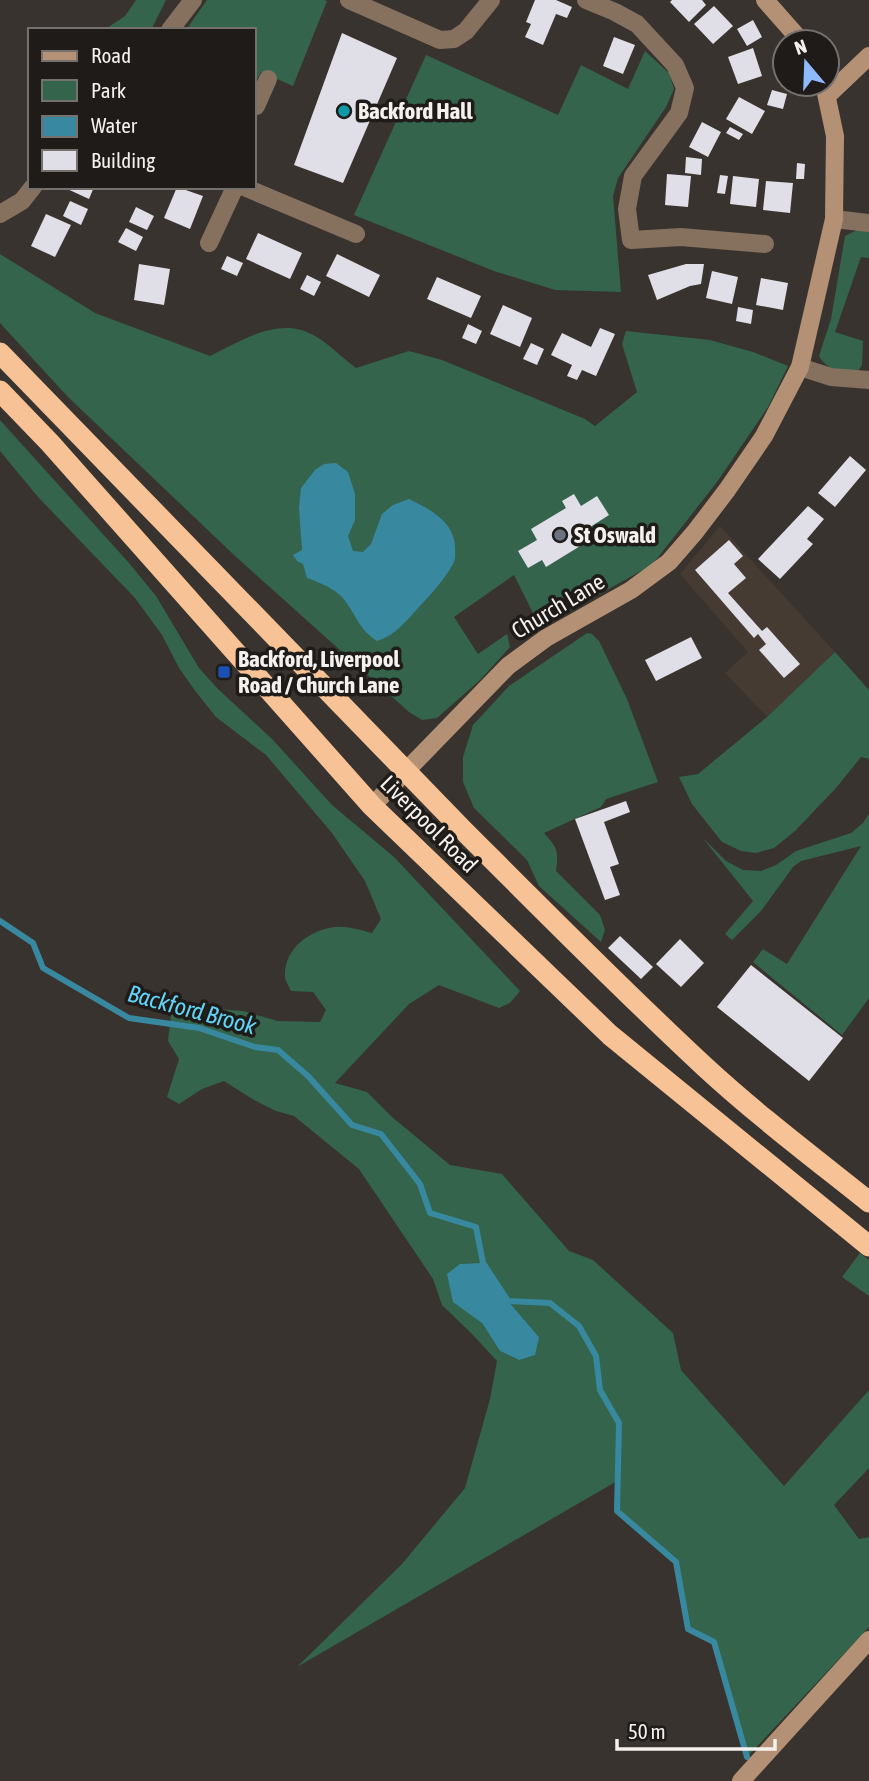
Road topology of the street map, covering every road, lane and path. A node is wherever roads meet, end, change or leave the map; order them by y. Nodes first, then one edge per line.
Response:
1 (193, 0) edge
2 (349, 0) edge
3 (491, 0) edge
4 (586, 0) edge
5 (765, 0) edge
6 (172, 28) edge
7 (790, 28) edge
8 (869, 56) edge
9 (841, 78) edge
10 (268, 79) dead end
11 (828, 98) edge
12 (256, 106) edge
13 (31, 189) edge
14 (234, 189) edge
15 (249, 189) edge
16 (0, 214) edge
17 (834, 219) junction
18 (869, 223) edge
19 (356, 234) dead end
20 (209, 243) dead end
21 (765, 244) dead end
22 (0, 353) edge
23 (800, 367) junction
24 (869, 380) edge
25 (0, 391) edge
26 (406, 771) junction
27 (372, 806) junction
28 (869, 1202) edge
29 (869, 1246) edge
30 (869, 1640) edge
31 (741, 1781) edge

1 - 6 street
2 - 3 street
4 - 21 street
5 - 7 street
8 - 9 street
10 - 12 street
11 - 17 street, Church Lane
13 - 16 street
14 - 20 street
15 - 19 street
17 - 18 street
17 - 23 street, Church Lane
22 - 26 highway, Liverpool Road
23 - 24 street
23 - 26 street, Church Lane
25 - 27 highway, Liverpool Road
26 - 27 street, Church Lane
26 - 28 highway, Liverpool Road
27 - 29 highway, Liverpool Road
30 - 31 street

